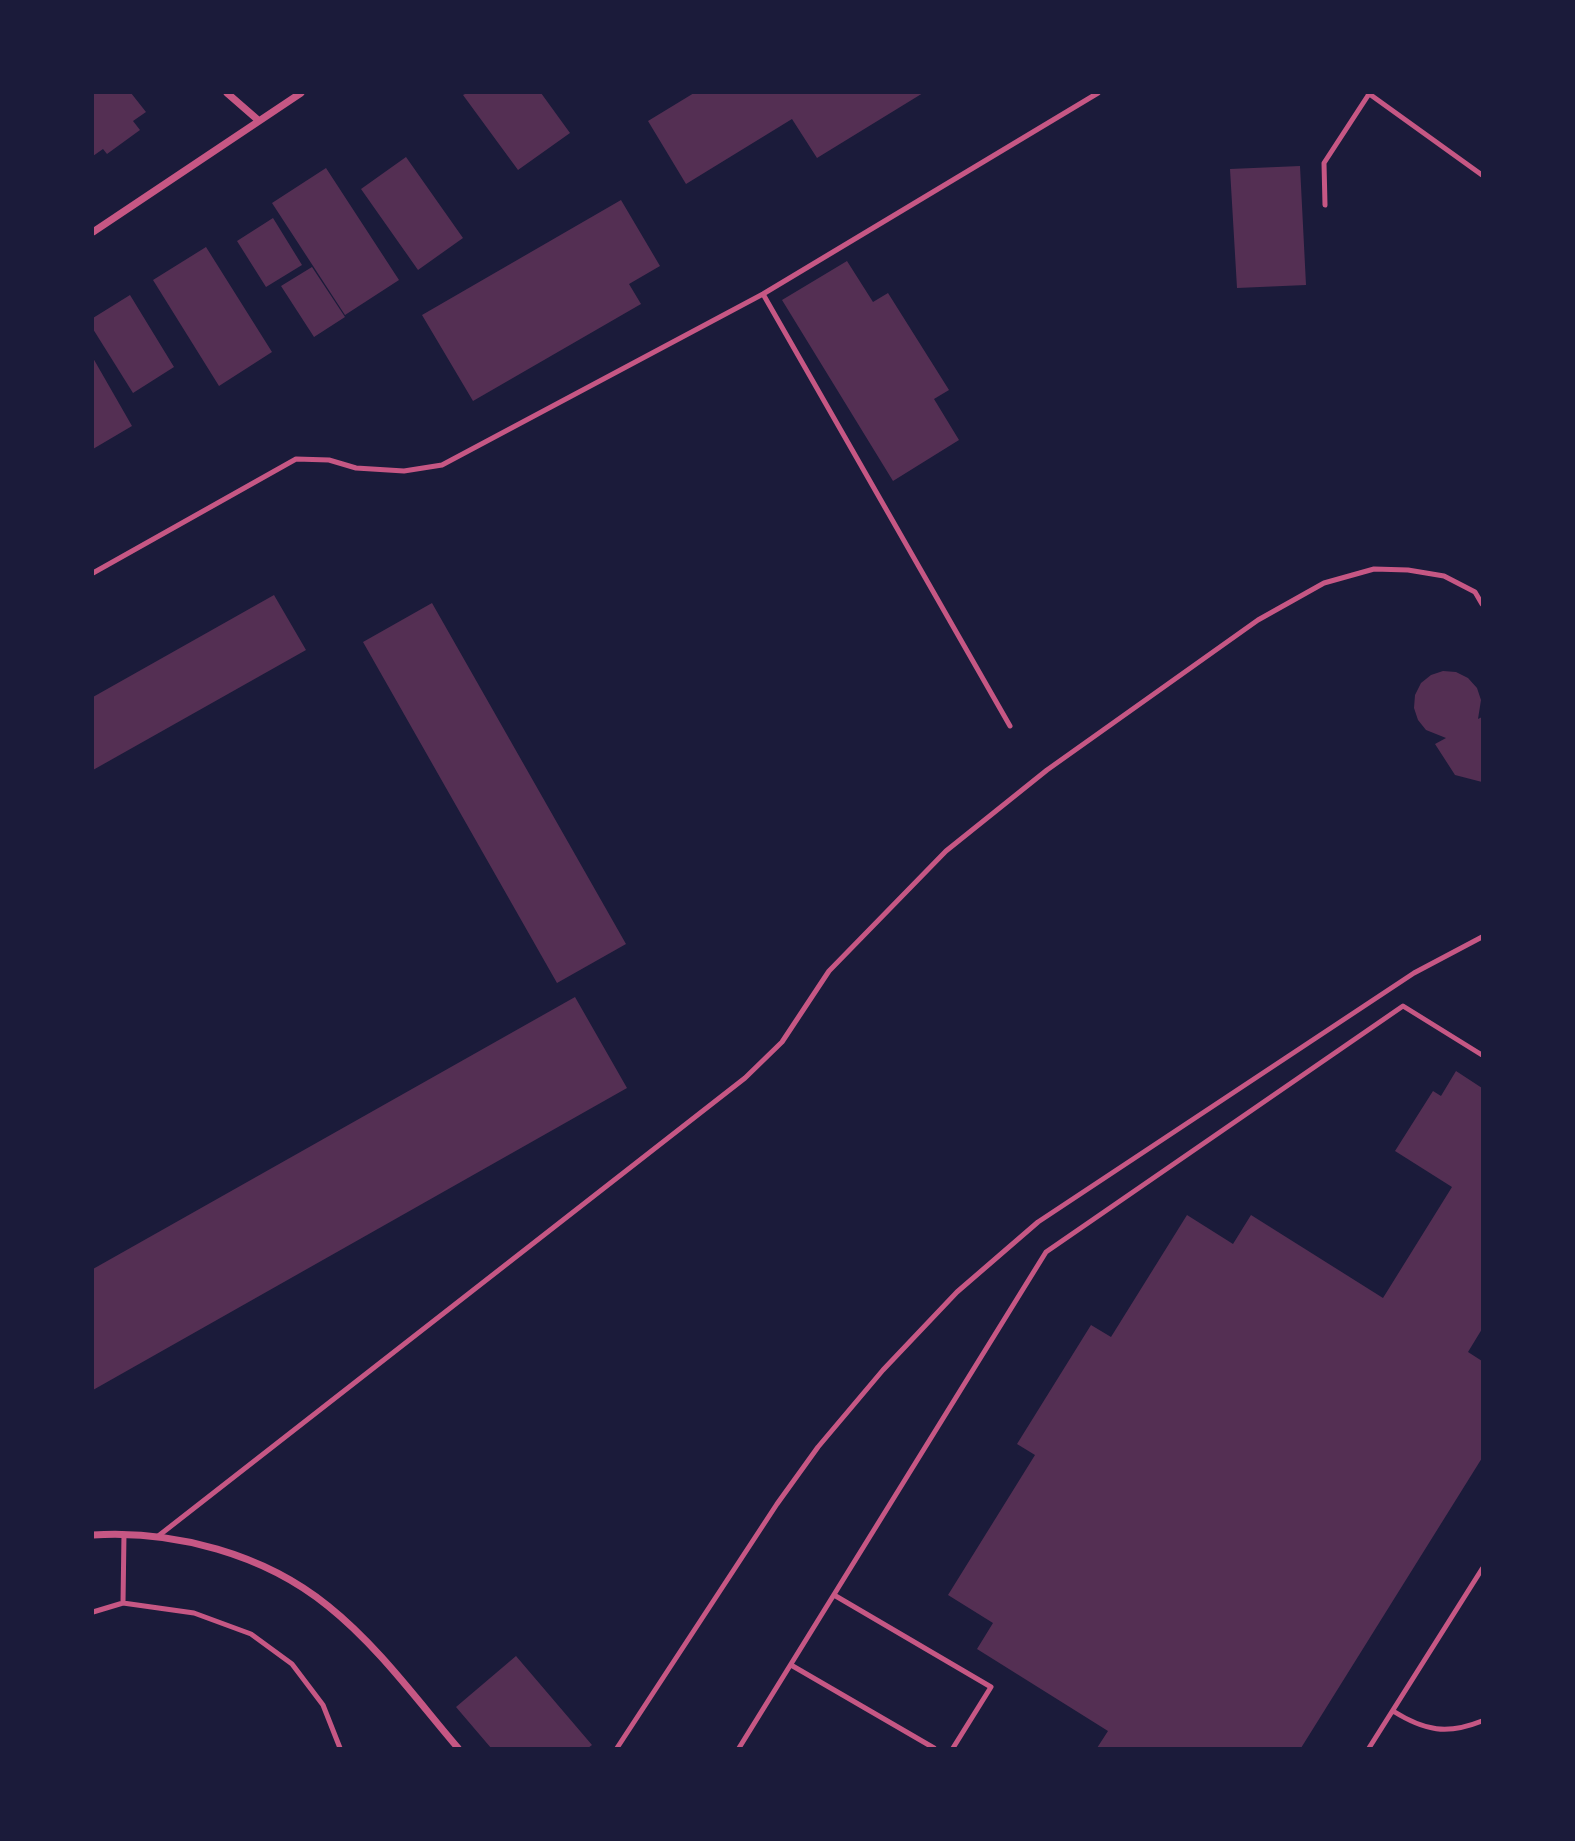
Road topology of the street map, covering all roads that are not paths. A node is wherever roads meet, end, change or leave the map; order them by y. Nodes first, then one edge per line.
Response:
1 (227, 93) edge
2 (301, 93) edge
3 (1098, 93) edge
4 (1369, 93) edge
5 (258, 120) junction
6 (1482, 175) edge
7 (1325, 205) dead end
8 (93, 232) edge
9 (763, 294) junction
10 (93, 573) edge
11 (1482, 604) edge
12 (1010, 726) dead end
13 (1482, 937) edge
14 (1482, 1055) edge
15 (124, 1534) junction
16 (93, 1535) edge
17 (157, 1536) junction
18 (1481, 1573) edge
19 (834, 1595) junction
20 (123, 1603) junction
21 (93, 1612) edge
22 (790, 1665) junction
23 (1393, 1711) junction
24 (1482, 1721) edge
25 (340, 1748) edge
26 (458, 1748) edge
27 (617, 1748) edge
28 (739, 1748) edge
29 (934, 1748) edge
30 (953, 1748) edge
31 (1369, 1748) edge

1 - 5 street
2 - 5 street
3 - 9 lane
4 - 6 lane
4 - 7 lane
5 - 8 street
9 - 10 lane
9 - 12 lane
11 - 17 lane
13 - 27 lane
14 - 19 lane
15 - 16 street
15 - 17 street
15 - 20 lane
17 - 26 street
18 - 23 lane
19 - 22 lane
19 - 30 lane
20 - 21 lane
20 - 25 lane
22 - 28 lane
22 - 29 lane
23 - 24 lane
23 - 31 lane

